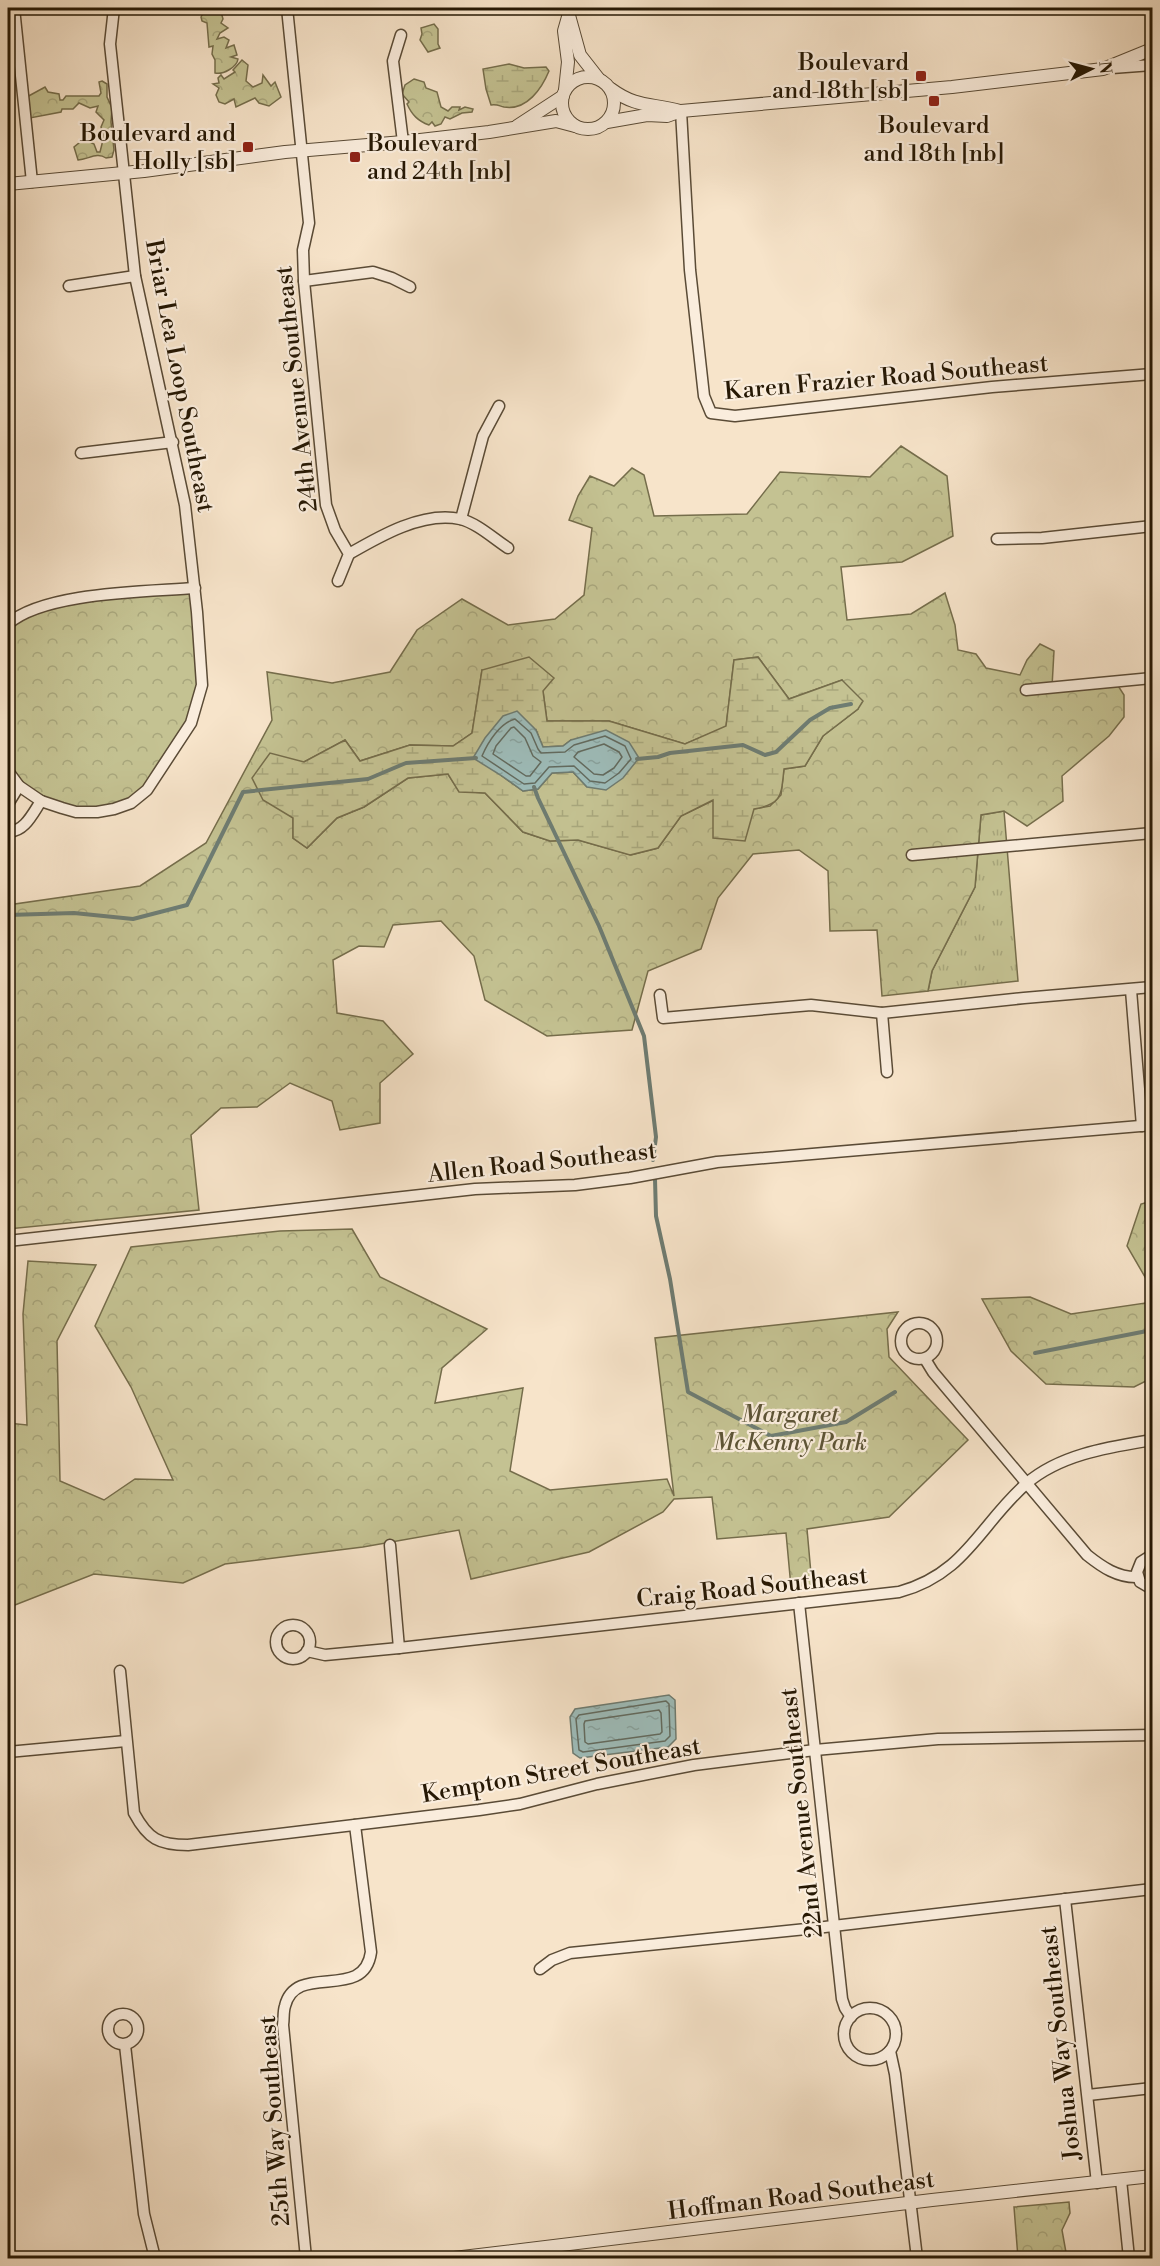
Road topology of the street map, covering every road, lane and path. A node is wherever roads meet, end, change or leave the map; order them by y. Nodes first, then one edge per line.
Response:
1 (14, 8) edge
2 (114, 8) edge
3 (287, 8) edge
4 (568, 12) edge
5 (401, 35) dead end
6 (1152, 49) edge
7 (1152, 65) edge
8 (1103, 69) junction
9 (598, 78) junction
10 (611, 89) junction
11 (564, 93) junction
12 (681, 111) junction
13 (607, 122) junction
14 (517, 126) junction
15 (575, 126) junction
16 (403, 142) junction
17 (303, 150) junction
18 (125, 173) junction
19 (32, 182) junction
20 (8, 184) edge
21 (135, 276) junction
22 (304, 281) junction
23 (69, 286) dead end
24 (410, 287) dead end
25 (1152, 374) edge
26 (499, 406) dead end
27 (173, 442) junction
28 (81, 453) dead end
29 (461, 519) junction
30 (1152, 526) edge
31 (997, 539) dead end
32 (508, 548) dead end
33 (349, 554) junction
34 (338, 581) dead end
35 (195, 588) junction
36 (8, 622) edge
37 (1152, 678) edge
38 (1026, 690) dead end
39 (8, 771) edge
40 (19, 786) junction
41 (41, 801) junction
42 (8, 804) edge
43 (8, 831) edge
44 (1152, 833) edge
45 (912, 855) dead end
46 (1152, 987) edge
47 (1131, 990) junction
48 (660, 996) dead end
49 (882, 1013) junction
50 (887, 1072) dead end
51 (1147, 1125) edge
52 (8, 1241) edge
53 (925, 1359) dead end
54 (1152, 1440) edge
55 (1027, 1483) junction
56 (390, 1545) dead end
57 (1152, 1555) edge
58 (1138, 1577) junction
59 (1152, 1589) edge
60 (799, 1603) junction
61 (399, 1648) junction
62 (307, 1651) dead end
63 (120, 1671) dead end
64 (1152, 1735) edge
65 (126, 1741) junction
66 (815, 1750) junction
67 (8, 1752) edge
68 (356, 1825) junction
69 (1152, 1890) edge
70 (1065, 1899) junction
71 (834, 1926) junction
72 (540, 1969) dead end
73 (851, 2017) junction
74 (125, 2045) dead end
75 (890, 2051) junction
76 (1152, 2088) edge
77 (1088, 2096) junction
78 (1152, 2176) edge
79 (1121, 2180) junction
80 (1097, 2183) junction
81 (911, 2204) junction
82 (472, 2258) edge
83 (155, 2259) edge
84 (306, 2259) edge
85 (454, 2259) edge
86 (916, 2259) edge
87 (1129, 2259) edge

1 - 19 street
2 - 18 street, Briar Lea Loop Southeast
3 - 17 street, 24th Avenue Southeast
4 - 9 street
4 - 11 street
5 - 16 street
6 - 8 street
7 - 8 street
8 - 12 street
9 - 10 street
9 - 11 street
10 - 12 street
10 - 13 street
11 - 14 street
11 - 15 street
12 - 13 street
12 - 25 street, Karen Frazier Road Southeast
13 - 15 street
14 - 15 street
14 - 16 street
16 - 17 street
17 - 18 street
17 - 22 street, 24th Avenue Southeast
18 - 19 street
18 - 21 street, Briar Lea Loop Southeast
19 - 20 street
21 - 23 street
21 - 27 street, Briar Lea Loop Southeast
22 - 24 street
22 - 33 street, 24th Avenue Southeast
26 - 29 street
27 - 28 street
27 - 35 street, Briar Lea Loop Southeast
29 - 32 street
29 - 33 street
30 - 31 street
33 - 34 street
35 - 36 street
35 - 41 street, Briar Lea Loop Southeast
37 - 38 street
39 - 40 street, Briar Lea Loop Southeast
40 - 41 street, Briar Lea Loop Southeast
40 - 42 street
41 - 43 street
44 - 45 street
46 - 47 street
47 - 49 street
47 - 51 street
48 - 49 street
49 - 50 street
51 - 52 street, Allen Road Southeast
53 - 55 street
54 - 55 street, Craig Road Southeast
55 - 58 street
55 - 60 street, Craig Road Southeast
56 - 61 street
57 - 58 street
58 - 59 street
60 - 61 street, Craig Road Southeast
60 - 66 street, 22nd Avenue Southeast
61 - 62 street, Craig Road Southeast
63 - 65 street, Kempton Street Southeast
64 - 66 street, Kempton Street Southeast
65 - 67 street
65 - 68 street, Kempton Street Southeast
66 - 68 street, Kempton Street Southeast
66 - 71 street, 22nd Avenue Southeast
68 - 84 street, 25th Way Southeast
69 - 70 street
70 - 71 street
70 - 77 street, Joshua Way Southeast
71 - 72 street
71 - 73 street, 22nd Avenue Southeast
73 - 75 street, 22nd Avenue Southeast
73 - 75 street
74 - 83 street
75 - 81 street
76 - 77 street
77 - 80 street, Joshua Way Southeast
78 - 79 street, Hoffman Road Southeast
79 - 80 street, Hoffman Road Southeast
79 - 87 street
80 - 81 street, Hoffman Road Southeast
81 - 82 street, Hoffman Road Southeast
81 - 86 street
82 - 85 street, Hoffman Road Southeast

